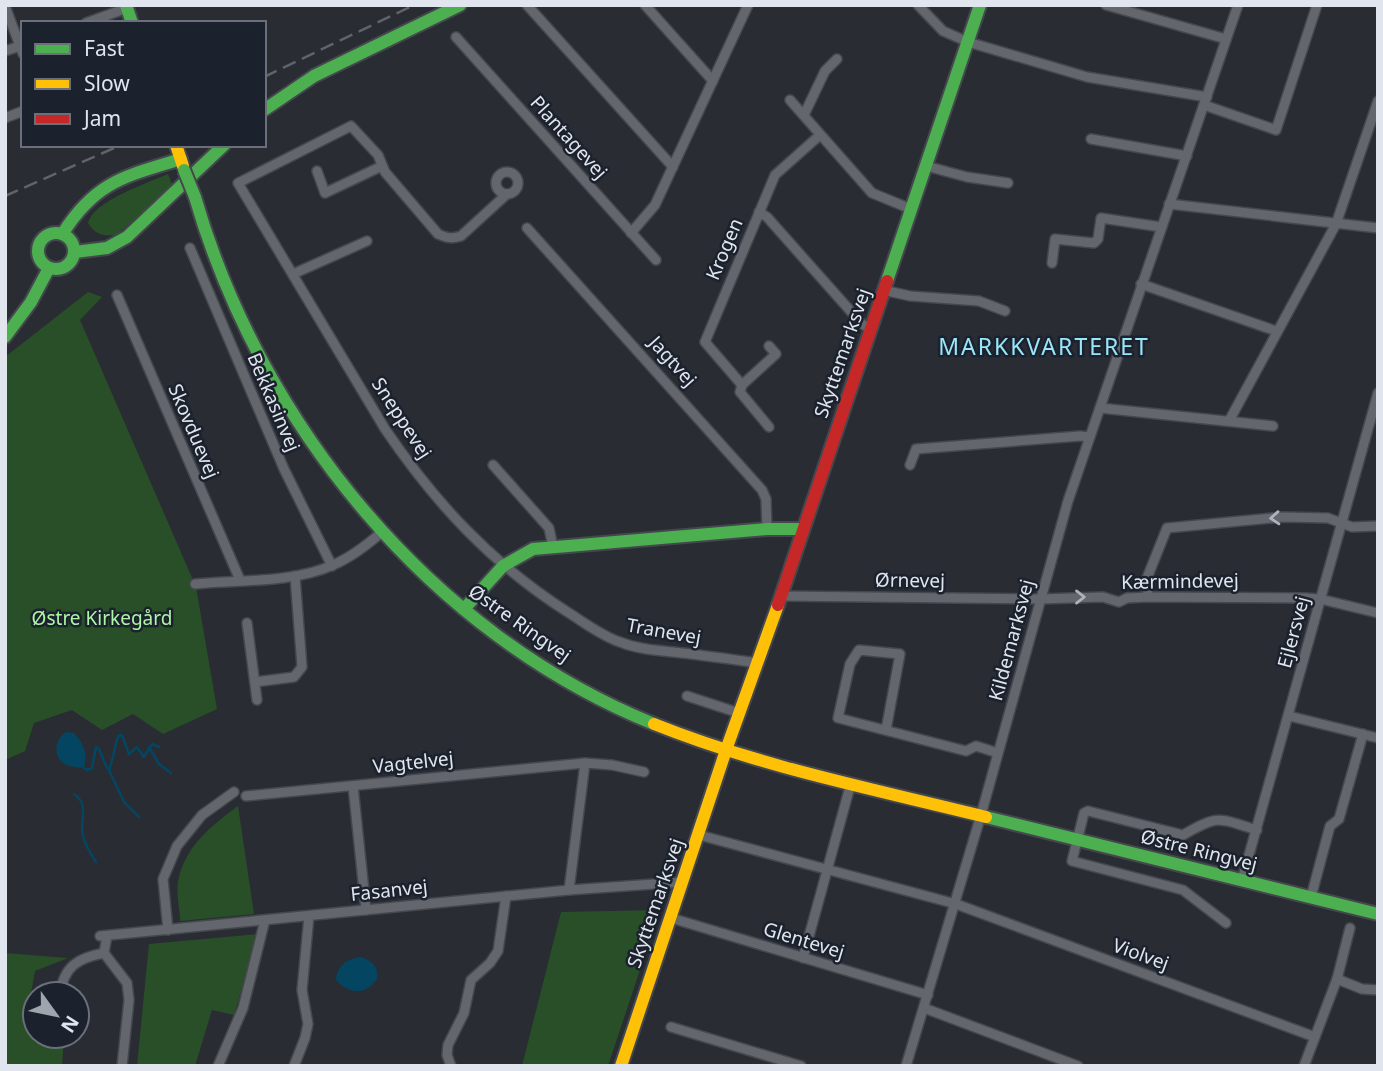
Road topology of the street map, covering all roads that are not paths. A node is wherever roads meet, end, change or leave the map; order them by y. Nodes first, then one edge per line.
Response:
1 (460, 5) edge
2 (527, 5) edge
3 (645, 5) edge
4 (748, 5) edge
5 (918, 5) edge
6 (980, 5) edge
7 (1106, 5) edge
8 (1238, 5) edge
9 (1317, 5) edge
10 (5, 6) edge
11 (129, 6) edge
12 (92, 21) edge
13 (456, 37) dead end
14 (1226, 39) junction
15 (968, 42) junction
16 (21, 46) edge
17 (837, 60) dead end
18 (713, 81) junction
19 (790, 100) dead end
20 (1206, 101) junction
21 (1378, 101) edge
22 (266, 109) edge
23 (804, 115) junction
24 (820, 135) junction
25 (1091, 139) dead end
26 (177, 147) edge
27 (221, 147) edge
28 (1187, 156) junction
29 (183, 164) junction
30 (382, 166) junction
31 (926, 166) junction
32 (673, 167) junction
33 (317, 171) dead end
34 (1008, 183) dead end
35 (507, 194) dead end
36 (1169, 204) junction
37 (911, 209) junction
38 (759, 212) junction
39 (1336, 224) junction
40 (1161, 227) junction
41 (527, 228) dead end
42 (1378, 228) edge
43 (63, 233) junction
44 (631, 233) junction
45 (367, 241) dead end
46 (190, 248) dead end
47 (75, 252) junction
48 (656, 260) dead end
49 (1052, 263) dead end
50 (49, 268) junction
51 (293, 274) junction
52 (1141, 284) junction
53 (883, 290) junction
54 (117, 295) dead end
55 (1004, 311) dead end
56 (870, 330) junction
57 (1276, 331) junction
58 (5, 337) edge
59 (769, 346) dead end
60 (741, 385) junction
61 (1378, 393) edge
62 (1100, 408) junction
63 (1229, 421) junction
64 (1373, 425) edge
65 (1273, 426) dead end
66 (769, 427) dead end
67 (1089, 437) junction
68 (910, 465) dead end
69 (493, 466) dead end
70 (1342, 524) junction
71 (1378, 526) edge
72 (803, 528) junction
73 (767, 529) junction
74 (382, 532) junction
75 (553, 547) junction
76 (502, 565) junction
77 (332, 566) junction
78 (295, 576) junction
79 (240, 580) junction
80 (195, 584) dead end
81 (780, 596) junction
82 (1148, 597) junction
83 (1040, 599) junction
84 (1320, 599) junction
85 (464, 609) junction
86 (1378, 613) edge
87 (247, 623) dead end
88 (758, 663) junction
89 (254, 682) junction
90 (687, 696) dead end
91 (257, 701) dead end
92 (739, 713) junction
93 (1289, 716) junction
94 (886, 730) junction
95 (1363, 734) junction
96 (1378, 738) edge
97 (726, 750) junction
98 (998, 753) junction
99 (585, 763) junction
100 (644, 772) dead end
101 (851, 783) junction
102 (353, 786) junction
103 (234, 792) dead end
104 (246, 796) dead end
105 (981, 815) junction
106 (1258, 830) junction
107 (699, 835) junction
108 (1078, 839) junction
109 (827, 871) junction
110 (1242, 880) junction
111 (683, 882) junction
112 (569, 890) junction
113 (506, 896) junction
114 (1311, 897) junction
115 (956, 904) junction
116 (366, 910) junction
117 (1378, 914) edge
118 (309, 916) junction
119 (671, 918) junction
120 (265, 920) junction
121 (1226, 923) dead end
122 (1350, 928) dead end
123 (168, 930) junction
124 (104, 953) junction
125 (803, 958) junction
126 (1337, 979) junction
127 (64, 980) edge
128 (1378, 990) edge
129 (928, 995) junction
130 (924, 1008) junction
131 (671, 1027) dead end
132 (1315, 1037) junction
133 (122, 1066) edge
134 (218, 1066) edge
135 (294, 1066) edge
136 (451, 1066) edge
137 (621, 1066) edge
138 (801, 1066) edge
139 (906, 1066) edge
140 (1079, 1066) edge
141 (1304, 1066) edge

1 - 22 street
2 - 32 street
3 - 18 street
4 - 18 street
5 - 15 street
6 - 15 street, Skyttemarksvej
7 - 14 street
8 - 14 street, Kildemarksvej
9 - 20 street
10 - 16 street
11 - 12 street
13 - 44 street, Plantagevej
14 - 20 street, Kildemarksvej
15 - 20 street
15 - 31 street, Skyttemarksvej
17 - 23 street
18 - 32 street
19 - 23 street
20 - 28 street, Kildemarksvej
21 - 39 street
23 - 24 street
24 - 37 street
24 - 38 street, Krogen
25 - 28 street
26 - 29 street, Østre Ringvej
27 - 47 street
28 - 36 street, Kildemarksvej
29 - 43 street
29 - 74 street, Østre Ringvej, bridge
30 - 33 street
30 - 35 street, Sneppevej
30 - 51 street, Sneppevej
31 - 34 street
31 - 37 street, Skyttemarksvej
32 - 44 street
36 - 39 street
36 - 40 street, Kildemarksvej
37 - 53 street, Skyttemarksvej
38 - 56 street
38 - 60 street, Krogen
39 - 42 street
39 - 57 street
40 - 49 street
40 - 52 street, Kildemarksvej
41 - 73 street, Jagtvej
43 - 47 street
43 - 50 street
44 - 48 street, Plantagevej
45 - 51 street
46 - 77 street, Bekkasinvej
47 - 50 street
50 - 58 street
51 - 76 street, Sneppevej
52 - 57 street
52 - 62 street, Kildemarksvej
53 - 55 street
53 - 56 street, Skyttemarksvej
54 - 79 street, Skovduevej
56 - 72 street, Skyttemarksvej
57 - 63 street
59 - 60 street
60 - 66 street, Krogen
61 - 64 street, Ejlersvej
62 - 63 street
62 - 67 street, Kildemarksvej
63 - 65 street
64 - 70 street, Ejlersvej
67 - 68 street
67 - 83 street, Kildemarksvej
69 - 75 street
70 - 71 street
70 -> 82 street
70 - 84 street, Ejlersvej
72 - 73 street
72 - 81 street, Skyttemarksvej
73 - 75 street
74 - 77 street
74 - 85 street, Østre Ringvej
75 - 76 street
76 - 85 street
76 - 88 street, Tranevej
77 - 78 street
78 - 79 street
78 - 89 street
79 - 80 street
81 - 83 street, Ørnevej
81 - 88 street, Skyttemarksvej
83 -> 82 street, Kærmindevej
82 - 84 street, Kærmindevej
83 - 98 street, Kildemarksvej
84 - 86 street, Kærmindevej
84 - 93 street, Ejlersvej
85 - 97 street, Østre Ringvej
87 - 89 street
88 - 92 street, Skyttemarksvej
89 - 91 street
90 - 92 street
92 - 97 street, Skyttemarksvej
93 - 95 street
93 - 106 street, Ejlersvej
94 - 94 street
94 - 98 street
95 - 96 street
95 - 114 street
97 - 101 street, Østre Ringvej
97 - 107 street, Skyttemarksvej
98 - 105 street, Kildemarksvej
99 - 100 street, Vagtelvej
99 - 102 street, Vagtelvej
99 - 112 street
101 - 105 street, Østre Ringvej
101 - 109 street
102 - 104 street, Vagtelvej
102 - 116 street
103 - 123 street
105 - 108 street, Østre Ringvej
105 - 115 street, Kildemarksvej
106 - 108 street, Østre Ringvej
106 - 110 street, Ejlersvej
107 - 109 street, Violvej
107 - 111 street, Skyttemarksvej
108 - 110 street, Østre Ringvej
108 - 121 street
109 - 115 street, Violvej
109 - 125 street
110 - 114 street, Østre Ringvej
111 - 112 street, Fasanvej
111 - 119 street, Skyttemarksvej
112 - 113 street, Fasanvej
113 - 116 street, Fasanvej
113 - 136 street
114 - 117 street, Østre Ringvej
115 - 129 street, Kildemarksvej
115 - 132 street, Violvej
116 - 118 street, Fasanvej
118 - 120 street, Fasanvej
118 - 135 street
119 - 125 street, Glentevej
119 - 137 street, Skyttemarksvej
120 - 123 street, Fasanvej
120 - 134 street
122 - 126 street
123 - 124 street, Fasanvej
124 - 127 street
124 - 133 street
125 - 129 street, Glentevej
126 - 128 street
126 - 132 street
129 - 130 street, Kildemarksvej
130 - 139 street, Kildemarksvej
130 - 140 street
131 - 138 street
132 - 141 street

